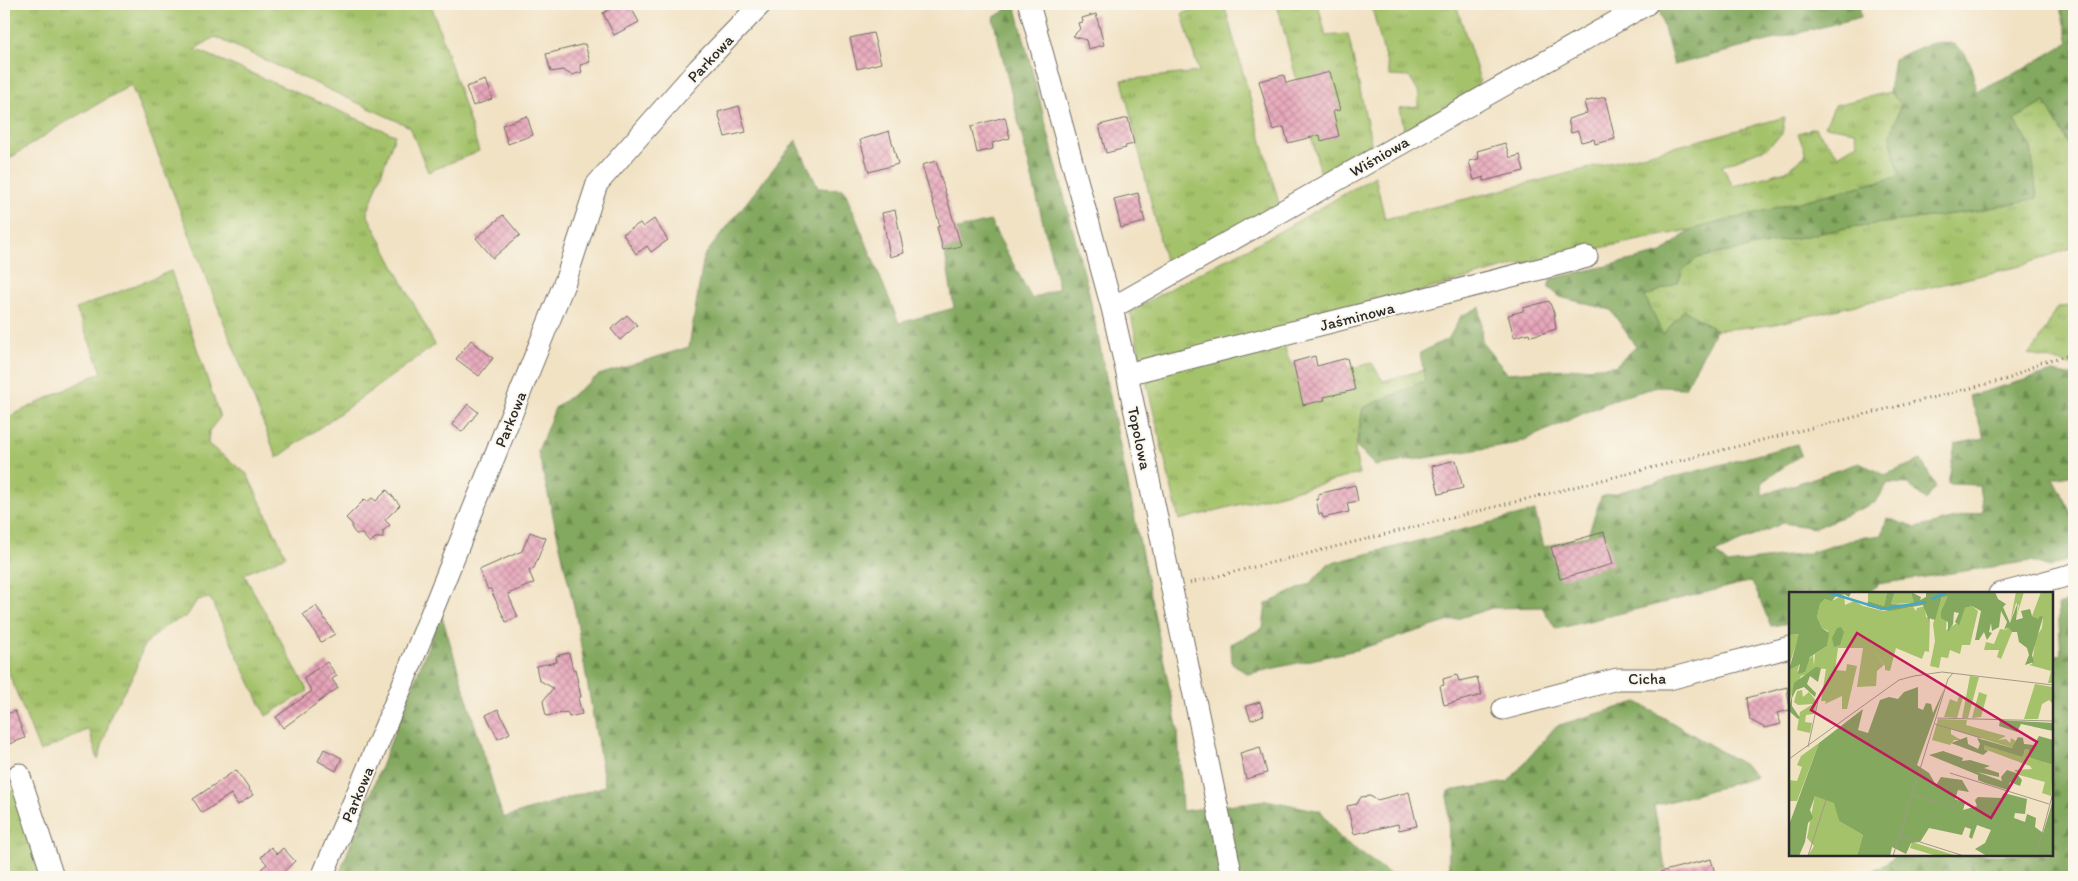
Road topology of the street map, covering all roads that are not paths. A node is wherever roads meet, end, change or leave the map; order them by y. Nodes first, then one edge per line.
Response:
1 (762, 4) edge
2 (1029, 4) edge
3 (1647, 4) edge
4 (1587, 257) dead end
5 (1112, 308) junction
6 (1127, 374) junction
7 (2074, 574) edge
8 (2006, 592) edge
9 (1789, 647) edge
10 (1502, 708) dead end
11 (19, 774) dead end
12 (53, 877) edge
13 (322, 877) edge
14 (1232, 877) edge

1 - 13 street, Parkowa
2 - 5 street, Topolowa
3 - 5 street, Wiśniowa
4 - 6 street, Jaśminowa
5 - 6 street, Topolowa
6 - 14 street, Topolowa
7 - 8 street
9 - 10 street, Cicha
11 - 12 street

